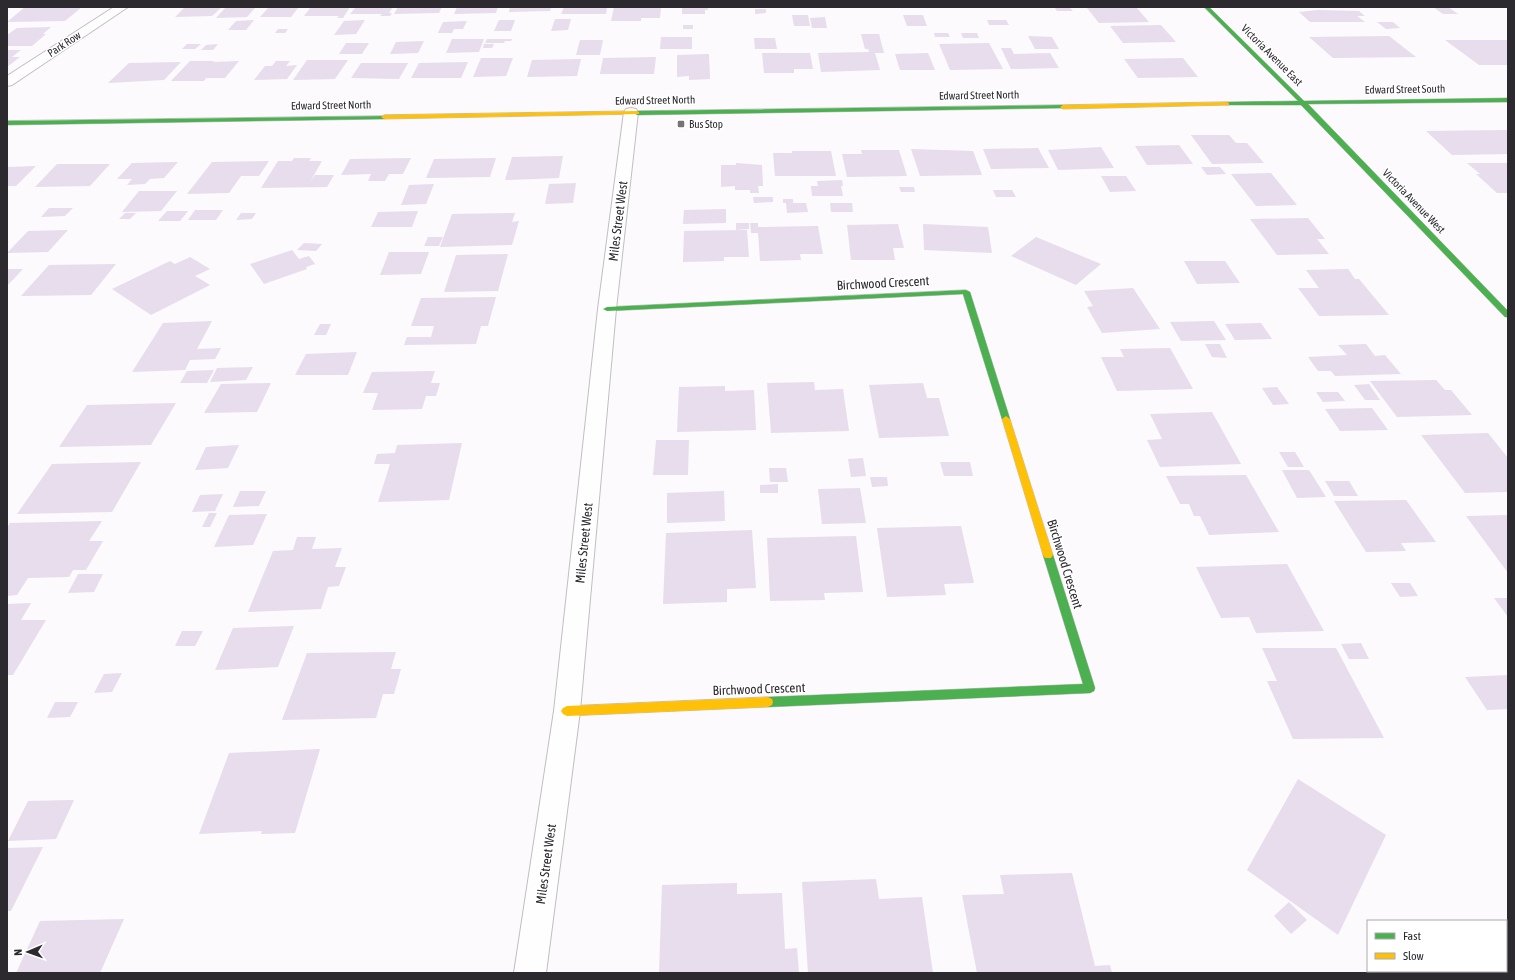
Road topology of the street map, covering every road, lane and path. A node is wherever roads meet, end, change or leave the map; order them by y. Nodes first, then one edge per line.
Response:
1 (122, 7) edge
2 (1206, 7) edge
3 (7, 82) edge
4 (1508, 100) edge
5 (1303, 103) junction
6 (631, 112) junction
7 (7, 123) edge
8 (607, 309) junction
9 (1508, 315) edge
10 (567, 711) junction
11 (530, 973) edge

1 - 3 street, Park Row
2 - 5 street, Victoria Avenue East
4 - 5 street, Edward Street South
5 - 6 street, Edward Street North
5 - 9 street, Victoria Avenue West
6 - 7 street, Edward Street North
6 - 8 street, Miles Street West
8 - 10 street, Miles Street West
8 - 10 street, Birchwood Crescent
10 - 11 street, Miles Street West

